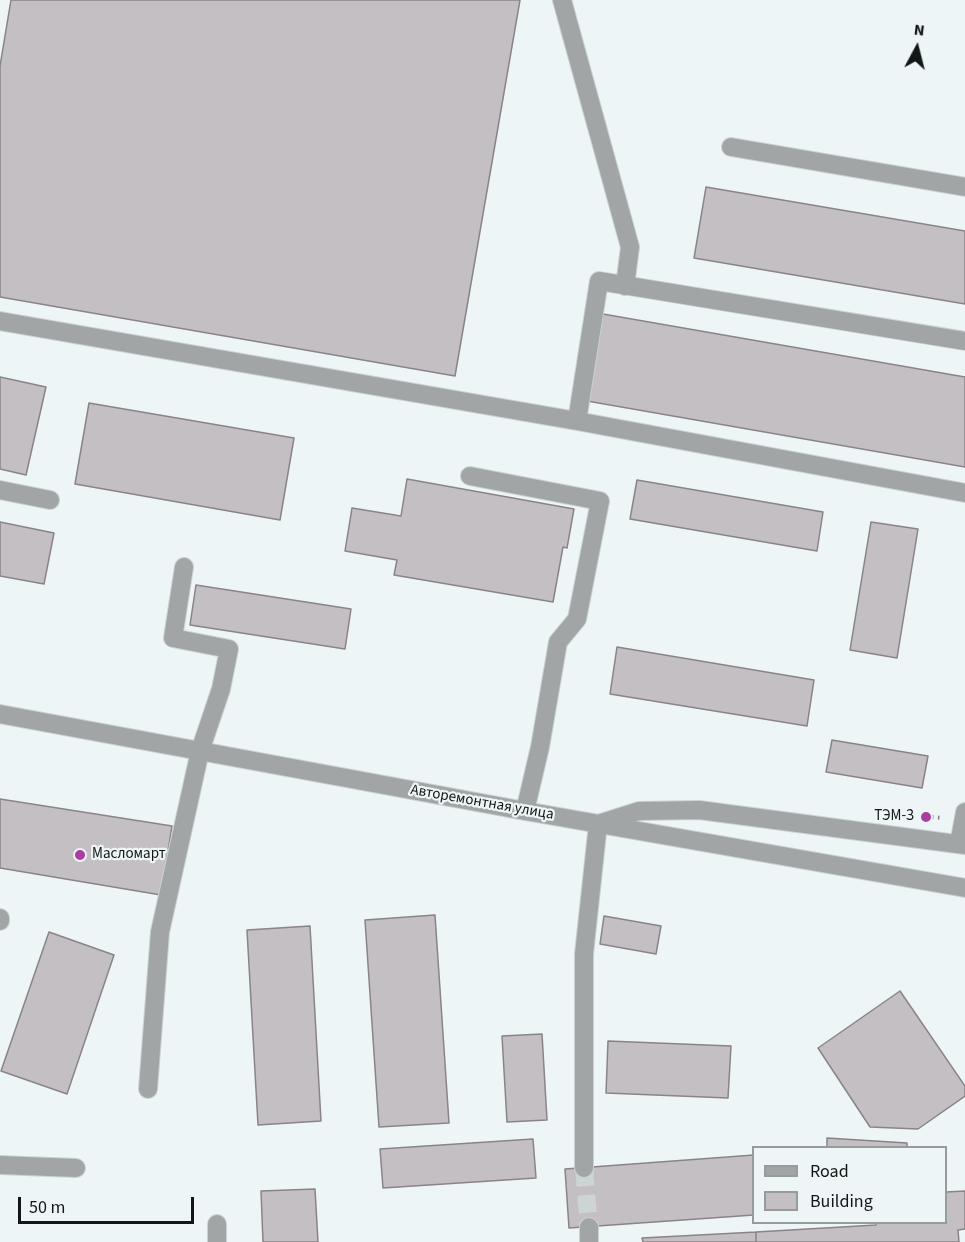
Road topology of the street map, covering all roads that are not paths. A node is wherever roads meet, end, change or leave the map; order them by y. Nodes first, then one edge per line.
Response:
1 (562, 0) edge
2 (731, 147) dead end
3 (965, 187) edge
4 (625, 286) junction
5 (0, 321) edge
6 (965, 341) edge
7 (577, 421) junction
8 (470, 476) dead end
9 (0, 490) edge
10 (965, 493) edge
11 (50, 500) dead end
12 (184, 567) dead end
13 (0, 714) edge
14 (200, 751) junction
15 (525, 811) junction
16 (965, 812) edge
17 (598, 824) junction
18 (962, 844) edge
19 (965, 888) edge
20 (148, 1089) dead end
21 (0, 1165) edge
22 (76, 1168) dead end
23 (584, 1168) tunnel mouth

1 - 4 street
2 - 3 street
4 - 6 street
4 - 7 street
5 - 7 street
7 - 10 street
8 - 15 street
9 - 11 street
12 - 14 street
13 - 14 street, Авторемонтная улица
14 - 15 street, Авторемонтная улица
14 - 20 street
15 - 17 street, Авторемонтная улица
16 - 18 street
17 - 18 street
17 - 19 street, Авторемонтная улица
17 - 23 street
21 - 22 street

